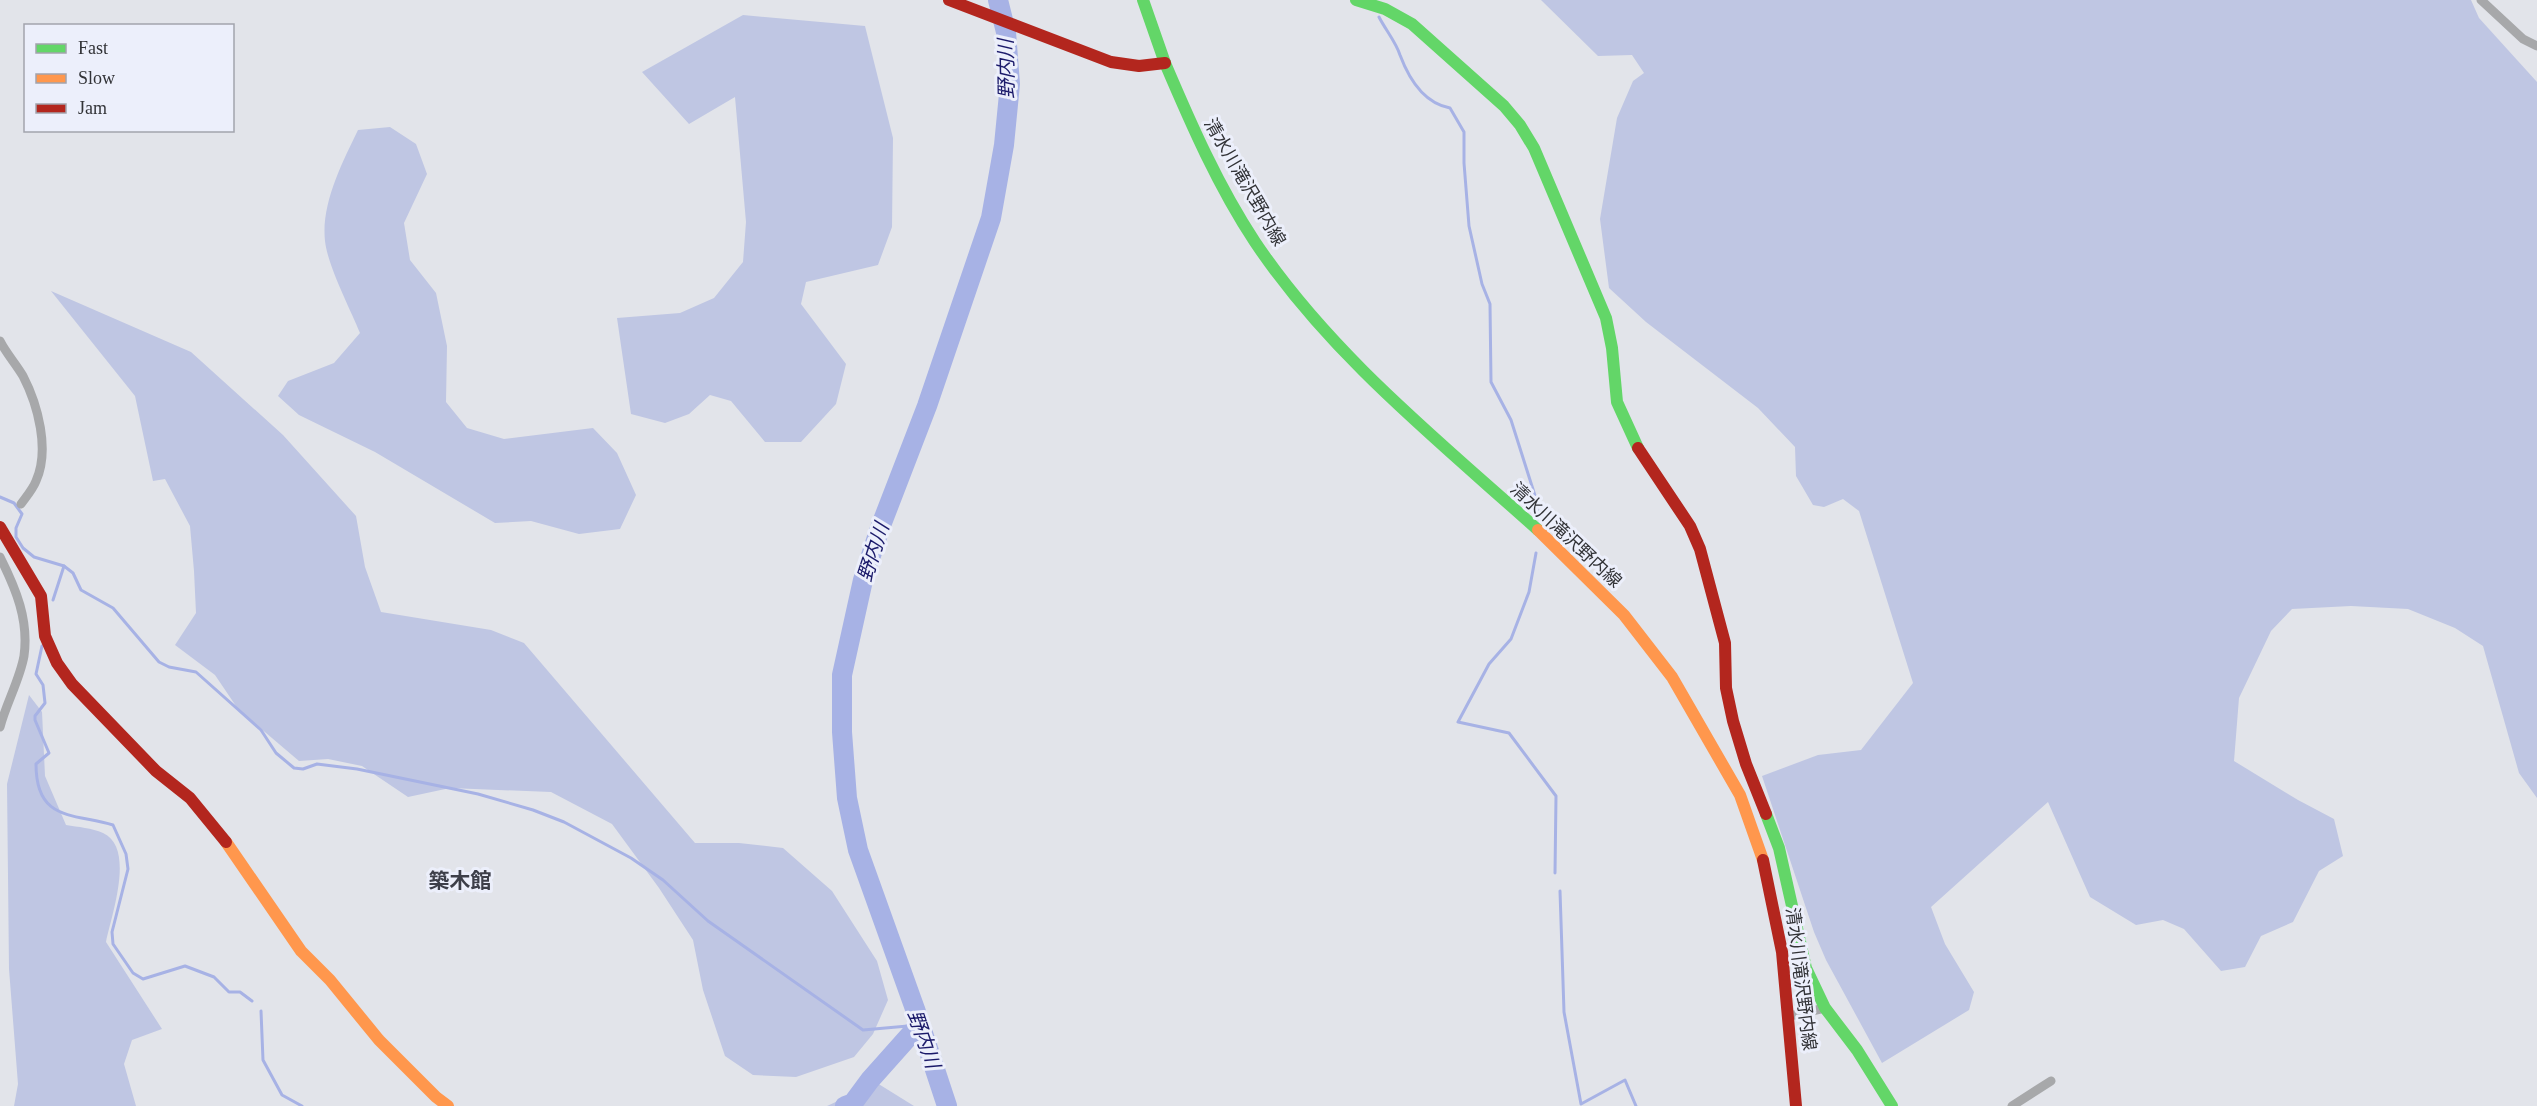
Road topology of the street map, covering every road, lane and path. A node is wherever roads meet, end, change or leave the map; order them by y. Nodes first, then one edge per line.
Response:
1 (949, 0) edge
2 (1356, 0) edge
3 (2481, 0) edge
4 (1146, 2) edge
5 (2537, 46) edge
6 (1165, 63) junction
7 (0, 341) edge
8 (21, 504) dead end
9 (0, 527) edge
10 (0, 557) edge
11 (0, 727) edge
12 (1825, 1008) junction
13 (1790, 1016) junction
14 (2051, 1081) dead end
15 (448, 1106) edge
16 (1796, 1106) edge
17 (1892, 1106) edge
18 (2012, 1106) edge

1 - 6 main road
2 - 12 main road
3 - 5 street
4 - 6 main road, 清水川滝沢野内線
6 - 13 main road, 清水川滝沢野内線
7 - 8 street
9 - 15 main road
10 - 11 street
12 - 13 street
12 - 17 main road
13 - 16 main road, 清水川滝沢野内線
14 - 18 street

